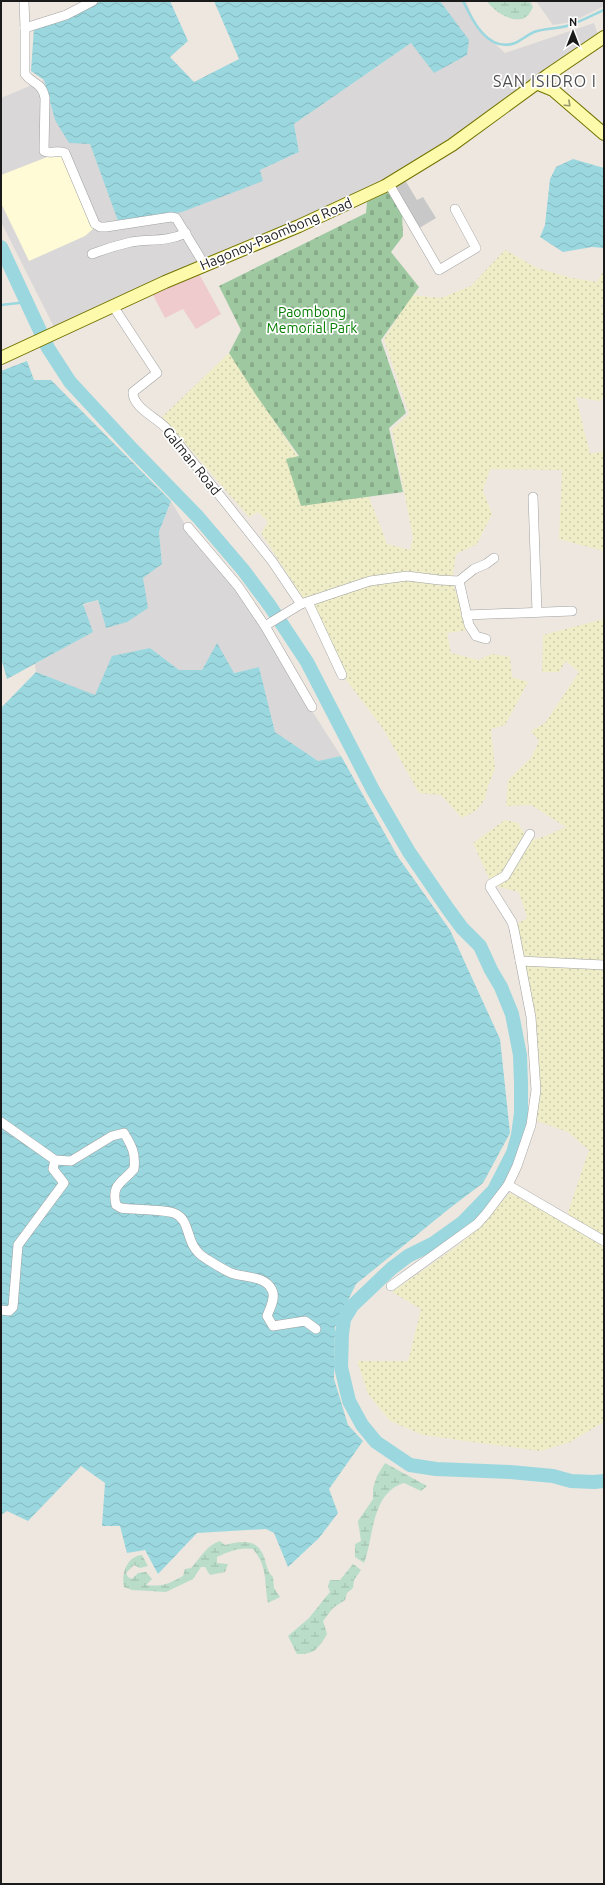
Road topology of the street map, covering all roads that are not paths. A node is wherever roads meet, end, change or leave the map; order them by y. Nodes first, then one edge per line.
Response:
1 (24, 1) edge
2 (93, 1) edge
3 (25, 28) junction
4 (604, 37) edge
5 (548, 75) junction
6 (536, 83) junction
7 (553, 90) junction
8 (604, 134) edge
9 (389, 184) junction
10 (455, 209) dead end
11 (186, 233) junction
12 (92, 254) dead end
13 (204, 264) junction
14 (113, 306) junction
15 (1, 358) edge
16 (533, 497) dead end
17 (188, 527) dead end
18 (494, 558) dead end
19 (459, 581) junction
20 (305, 603) junction
21 (537, 612) junction
22 (572, 612) dead end
23 (466, 615) junction
24 (269, 624) junction
25 (486, 639) dead end
26 (342, 675) dead end
27 (312, 707) dead end
28 (530, 834) dead end
29 (520, 961) junction
30 (604, 965) edge
31 (1, 1122) edge
32 (55, 1160) junction
33 (508, 1185) junction
34 (604, 1241) edge
35 (391, 1286) dead end
36 (1, 1310) edge
37 (316, 1329) dead end

1 - 3 street
2 - 3 street
3 - 11 street
4 - 5 main road, Hagonoy-Paombong Road
5 - 6 main road, Hagonoy-Paombong Road
5 - 7 main road
6 - 7 main road
6 - 9 main road, Hagonoy-Paombong Road
7 -> 8 main road
9 - 10 street
9 - 13 main road, Hagonoy-Paombong Road
11 - 12 street
11 - 13 street
13 - 14 main road, Hagonoy-Paombong Road
14 - 15 main road, Hagonoy-Paombong Road
14 - 20 street, Galman Road
16 - 21 street
17 - 24 street
18 - 19 street
19 - 20 street
19 - 23 street
20 - 24 street
20 - 26 street
21 - 22 street
21 - 23 street
23 - 25 street
24 - 27 street
28 - 29 street
29 - 30 street
29 - 33 street
31 - 32 street
32 - 36 street
32 - 37 street
33 - 34 street
33 - 35 street

